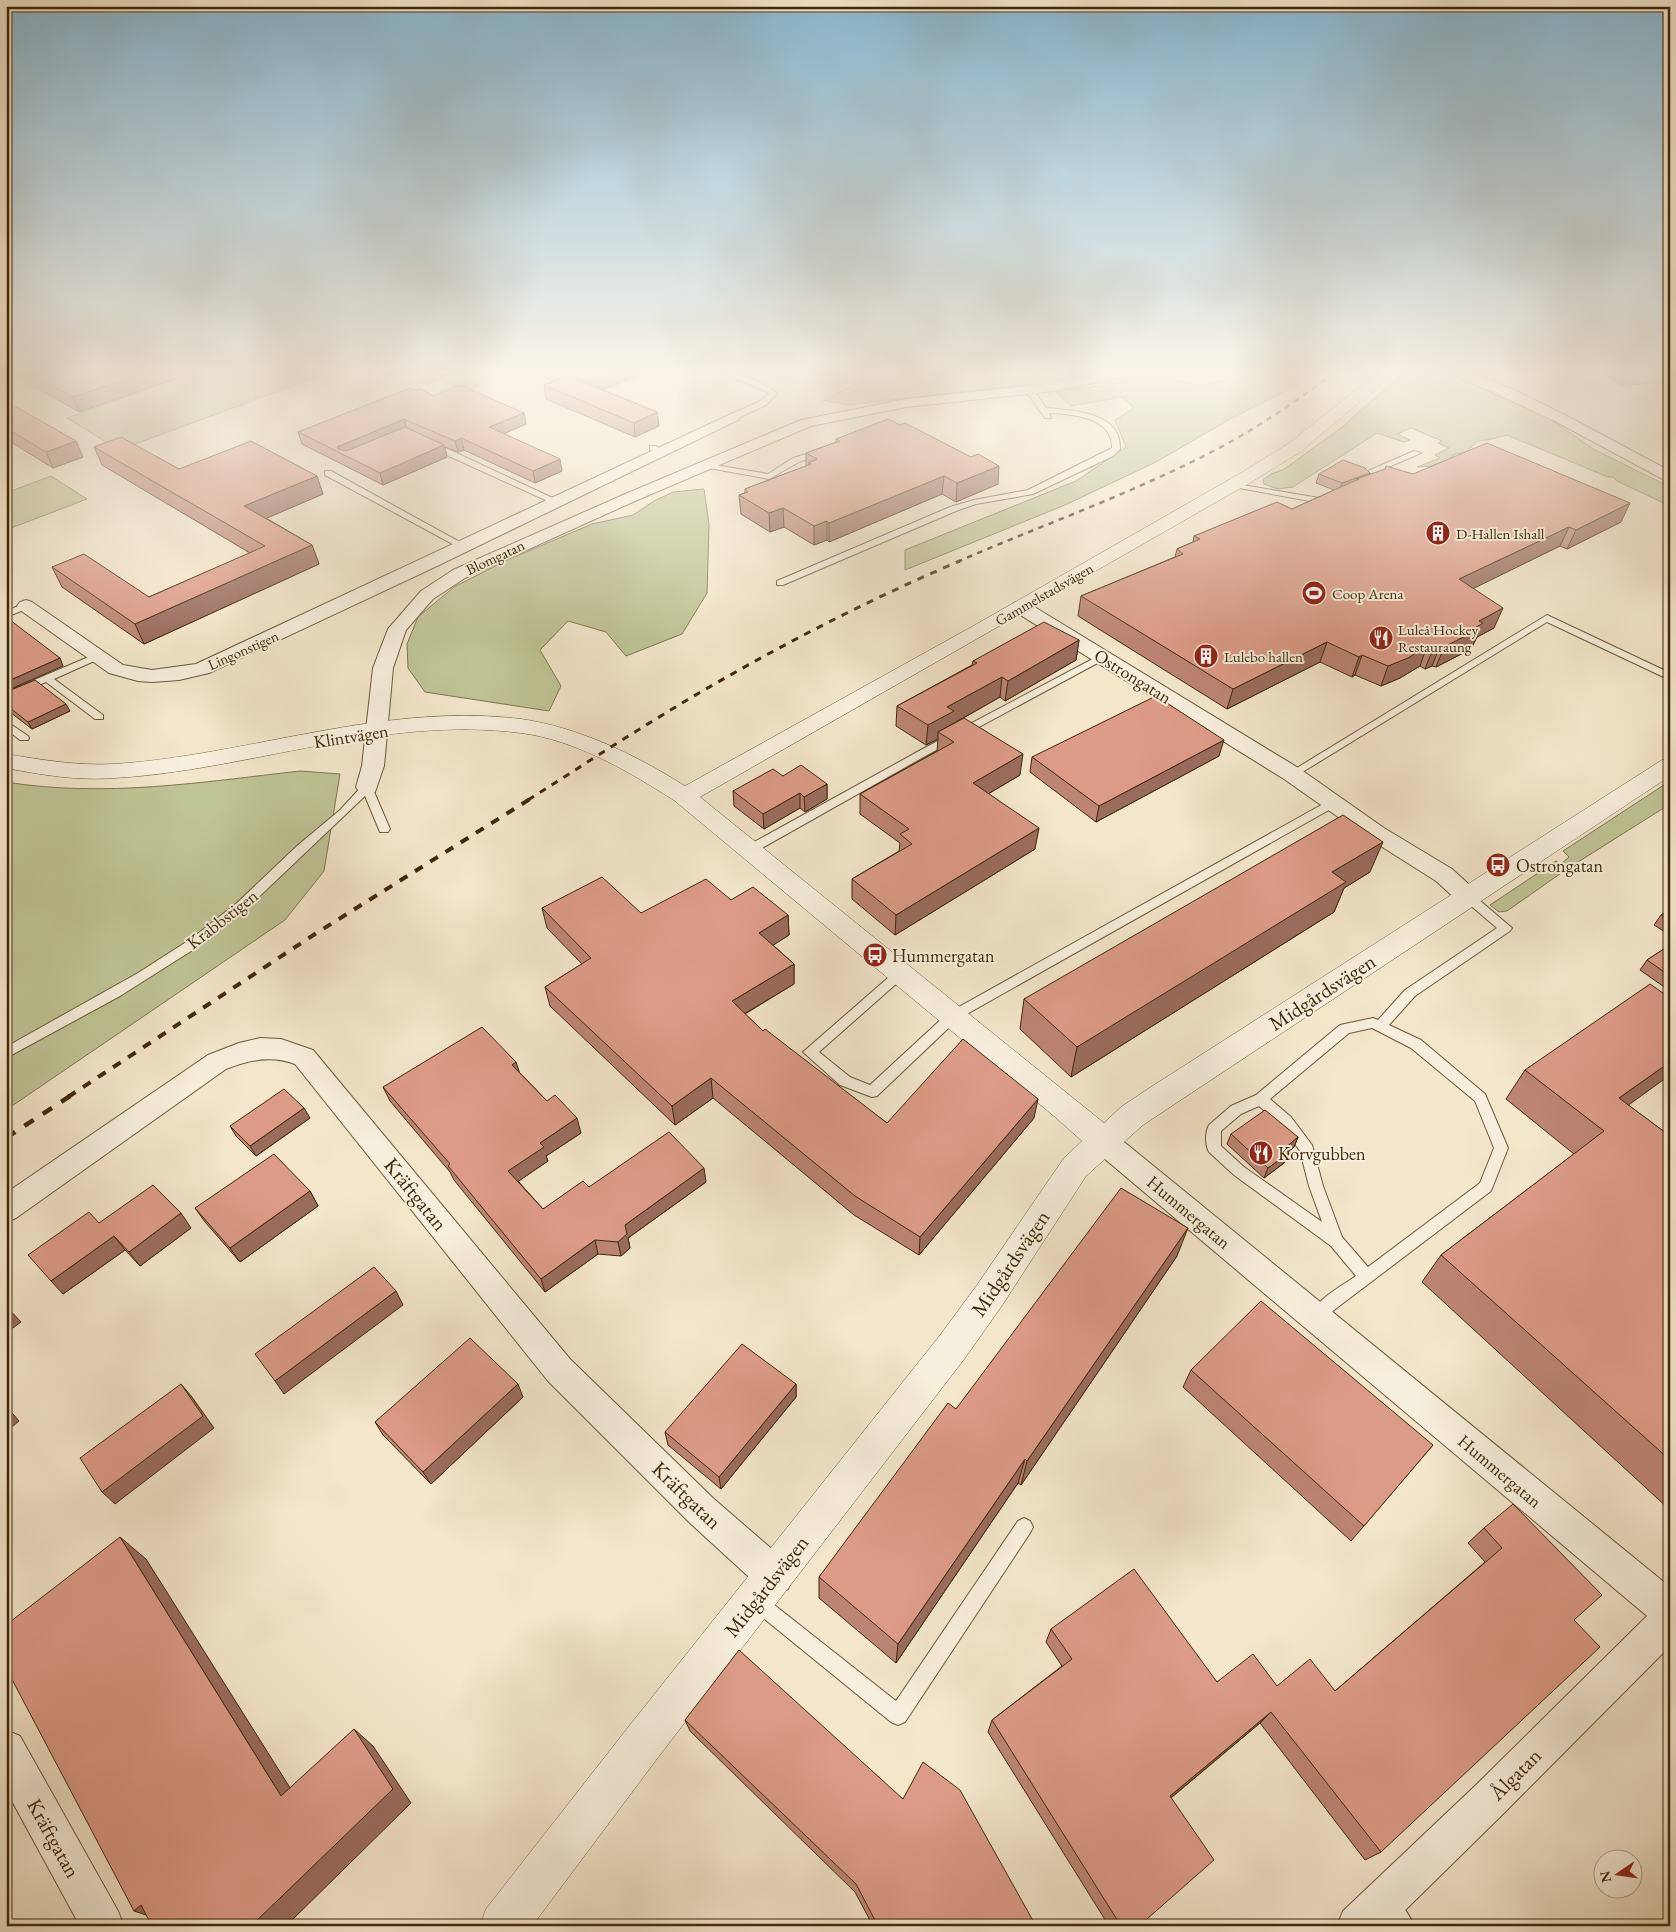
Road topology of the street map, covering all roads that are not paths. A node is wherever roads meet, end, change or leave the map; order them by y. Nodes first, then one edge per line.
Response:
1 (468, 461) edge
2 (635, 461) edge
3 (692, 461) edge
4 (714, 461) edge
5 (794, 461) edge
6 (1095, 461) edge
7 (1272, 461) edge
8 (1397, 461) edge
9 (1639, 461) edge
10 (703, 466) junction
11 (328, 473) dead end
12 (1670, 478) edge
13 (1234, 484) junction
14 (1367, 487) edge
15 (1342, 496) edge
16 (555, 501) junction
17 (463, 546) junction
18 (780, 583) dead end
19 (26, 606) joint
20 (1021, 607) junction
21 (6, 614) edge
22 (98, 656) junction
23 (1102, 657) junction
24 (1670, 677) edge
25 (47, 678) junction
26 (6, 696) edge
27 (99, 717) dead end
28 (6, 724) edge
29 (378, 731) junction
30 (24, 738) dead end
31 (6, 761) edge
32 (1670, 765) edge
33 (1292, 774) junction
34 (367, 787) junction
35 (684, 796) junction
36 (1332, 802) junction
37 (384, 829) dead end
38 (751, 849) junction
39 (1467, 896) junction
40 (901, 973) junction
41 (953, 1016) junction
42 (1379, 1026) junction
43 (6, 1053) edge
44 (1261, 1099) junction
45 (1103, 1141) junction
46 (6, 1209) edge
47 (1336, 1241) junction
48 (1367, 1277) junction
49 (1316, 1318) junction
50 (1024, 1527) dead end
51 (765, 1588) junction
52 (1670, 1611) edge
53 (1670, 1619) edge
54 (6, 1750) edge
55 (1382, 1918) edge
56 (103, 1926) edge
57 (502, 1926) edge

1 - 16 lane
2 - 16 street, Lingonstigen
3 - 10 street
4 - 10 street, Blomgatan
5 - 10 lane
6 - 18 lane
7 - 13 street, Gammelstadsvägen
8 - 14 lane
9 - 12 street
10 - 29 street, Blomgatan
11 - 17 lane
13 - 15 lane
13 - 20 street, Gammelstadsvägen
16 - 17 street, Lingonstigen
17 - 22 street, Lingonstigen
19 - 21 lane
19 - 22 street, Lingonstigen
20 - 23 street, Ostrongatan
20 - 35 street, Gammelstadsvägen
22 - 25 lane
23 - 33 street, Ostrongatan
23 - 38 lane
24 - 33 lane
25 - 26 lane
25 - 27 lane
28 - 30 lane
29 - 31 street, Klintvägen
29 - 34 street, Krabbstigen
29 - 35 street, Klintvägen
32 - 39 street, Midgårdsvägen
33 - 36 street, Ostrongatan
34 - 37 lane
34 - 43 lane, Krabbstigen
35 - 38 street, Hummergatan
36 - 39 street, Ostrongatan
36 - 41 lane
38 - 40 street, Hummergatan
39 - 42 lane
39 - 45 street, Midgårdsvägen
40 - 41 street, Hummergatan
40 - 41 lane
41 - 45 street, Hummergatan
42 - 44 lane
42 - 48 lane
44 - 47 lane
44 - 47 lane
45 - 49 street, Hummergatan
45 - 51 street, Midgårdsvägen
46 - 51 street, Kräftgatan
47 - 48 lane
48 - 49 lane
49 - 52 street, Hummergatan
50 - 51 lane
51 - 57 street, Midgårdsvägen
53 - 55 street, Ålgatan
54 - 56 street, Kräftgatan

